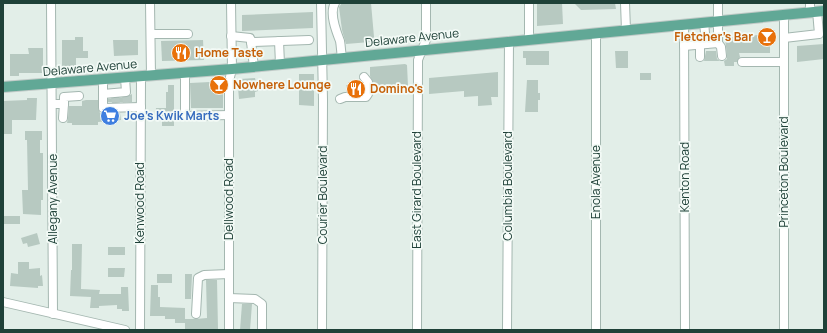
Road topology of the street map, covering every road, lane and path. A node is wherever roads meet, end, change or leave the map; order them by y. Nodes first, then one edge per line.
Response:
1 (51, 3) edge
2 (150, 3) edge
3 (231, 3) edge
4 (321, 3) edge
5 (335, 3) edge
6 (426, 3) edge
7 (529, 3) edge
8 (625, 3) edge
9 (718, 3) edge
10 (815, 9) edge
11 (784, 14) junction
12 (718, 21) junction
13 (704, 22) junction
14 (684, 24) junction
15 (626, 30) junction
16 (596, 33) junction
17 (821, 33) edge
18 (151, 34) junction
19 (188, 34) dead end
20 (231, 36) junction
21 (784, 38) junction
22 (529, 39) junction
23 (310, 40) dead end
24 (278, 41) junction
25 (509, 41) junction
26 (252, 42) junction
27 (718, 43) junction
28 (703, 44) junction
29 (684, 46) junction
30 (422, 50) junction
31 (722, 56) dead end
32 (700, 57) dead end
33 (342, 58) junction
34 (323, 60) junction
35 (742, 62) dead end
36 (784, 62) junction
37 (280, 64) junction
38 (254, 67) junction
39 (232, 69) junction
40 (185, 73) junction
41 (140, 76) junction
42 (151, 76) junction
43 (364, 77) dead end
44 (125, 78) junction
45 (102, 80) junction
46 (70, 82) junction
47 (52, 84) junction
48 (3, 88) edge
49 (140, 92) junction
50 (103, 94) junction
51 (129, 99) junction
52 (340, 99) dead end
53 (116, 100) junction
54 (52, 104) junction
55 (64, 104) junction
56 (140, 107) junction
57 (229, 115) junction
58 (63, 118) dead end
59 (229, 274) junction
60 (229, 298) junction
61 (3, 302) edge
62 (53, 314) junction
63 (196, 314) dead end
64 (94, 327) edge
65 (262, 329) dead end
66 (125, 330) edge
67 (140, 330) edge
68 (229, 330) edge
69 (322, 330) edge
70 (417, 330) edge
71 (507, 330) edge
72 (596, 330) edge
73 (685, 330) edge
74 (784, 330) edge

1 - 47 street, Allegany Avenue
2 - 18 street
3 - 20 street, Dellwood Road
4 - 34 street, Courier Boulevard
5 - 33 street
6 - 30 street, East Girard Boulevard
7 - 22 street
8 - 15 street
9 - 12 street
10 - 11 main road, Delaware Avenue
10 - 17 street
11 - 12 main road, Delaware Avenue
11 - 21 street, Princeton Boulevard
12 - 13 main road, Delaware Avenue
12 - 27 street
13 - 14 main road, Delaware Avenue
13 - 28 street
14 - 15 main road, Delaware Avenue
14 - 29 street, Kenton Road
15 - 16 main road, Delaware Avenue
16 - 22 main road, Delaware Avenue
16 - 72 street, Enola Avenue
17 - 21 street
18 - 19 street
18 - 42 street
20 - 26 street
20 - 39 street, Dellwood Road
21 - 36 street, Princeton Boulevard
22 - 25 main road, Delaware Avenue
23 - 24 street
24 - 26 street
24 - 37 street
25 - 30 main road, Delaware Avenue
25 - 71 street, Columbia Boulevard
26 - 38 street
27 - 28 street
27 - 31 street
28 - 29 street
28 - 32 street
29 - 73 street, Kenton Road
30 - 33 main road, Delaware Avenue
30 - 70 street, East Girard Boulevard
33 - 34 main road, Delaware Avenue
34 - 37 main road, Delaware Avenue
34 - 69 street, Courier Boulevard
35 - 36 street
36 - 74 street, Princeton Boulevard
37 - 38 main road, Delaware Avenue
38 - 39 main road, Delaware Avenue
39 - 40 main road, Delaware Avenue
39 - 57 street, Dellwood Road
40 - 42 main road, Delaware Avenue
40 - 57 street
41 - 42 main road, Delaware Avenue
41 - 44 main road, Delaware Avenue
41 - 49 street, Kenwood Road
43 - 52 street
44 - 45 main road, Delaware Avenue
44 - 51 street
45 - 46 main road, Delaware Avenue
45 - 50 street
46 - 47 main road, Delaware Avenue
46 - 55 street
47 - 48 main road, Delaware Avenue
47 - 54 street, Allegany Avenue
49 - 51 street
49 - 56 street, Kenwood Road
50 - 53 street
50 - 53 street
51 - 53 street
51 - 53 street
51 - 56 street
54 - 55 street
54 - 62 street, Allegany Avenue
55 - 58 street
56 - 67 street, Kenwood Road
57 - 59 street, Dellwood Road
59 - 60 street, Dellwood Road
59 - 63 street
60 - 65 street
60 - 68 street, Dellwood Road
61 - 62 street
62 - 64 street
64 - 66 street

